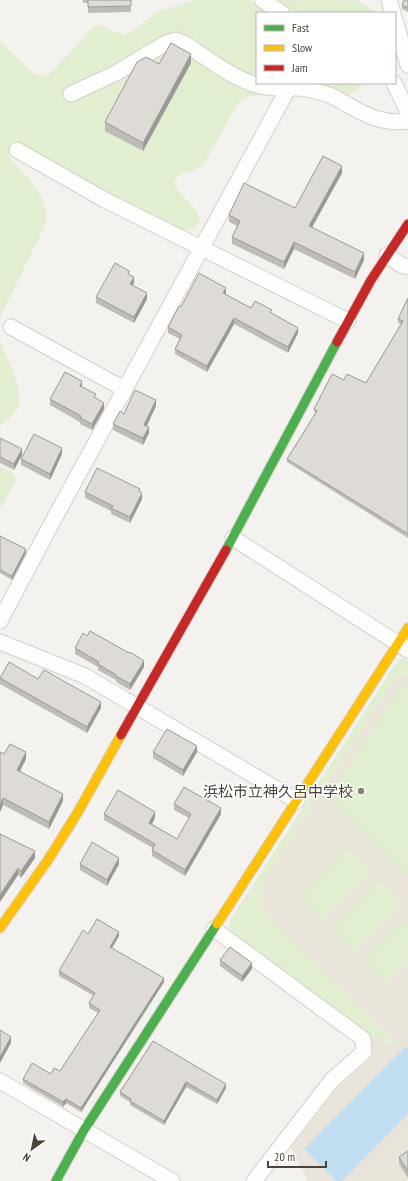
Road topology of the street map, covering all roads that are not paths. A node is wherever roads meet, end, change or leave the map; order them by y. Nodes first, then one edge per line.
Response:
1 (262, 0) edge
2 (389, 0) edge
3 (280, 12) edge
4 (393, 12) edge
5 (396, 23) edge
6 (408, 65) edge
7 (394, 84) edge
8 (288, 89) junction
9 (71, 94) dead end
10 (408, 112) edge
11 (408, 121) edge
12 (17, 150) dead end
13 (408, 224) edge
14 (201, 248) junction
15 (387, 255) junction
16 (408, 267) edge
17 (348, 321) junction
18 (11, 327) dead end
19 (124, 389) junction
20 (233, 538) junction
21 (0, 621) edge
22 (408, 628) edge
23 (0, 642) edge
24 (403, 647) edge
25 (137, 707) junction
26 (297, 801) junction
27 (0, 928) edge
28 (214, 929) junction
29 (0, 1081) edge
30 (84, 1130) junction
31 (56, 1181) edge
32 (172, 1181) edge
33 (254, 1181) edge

1 - 3 street
2 - 4 street
5 - 6 street
7 - 10 street
8 - 9 street
8 - 11 street
8 - 14 street
12 - 14 street
13 - 15 street
14 - 17 street
14 - 19 street
15 - 16 street
15 - 17 street
17 - 20 street
18 - 19 street
19 - 21 street
20 - 24 street
20 - 25 street
22 - 24 street
23 - 25 street
24 - 26 street
25 - 26 street
25 - 27 street
26 - 28 street
28 - 30 street
28 - 33 street
29 - 30 street
30 - 31 street
30 - 32 street

